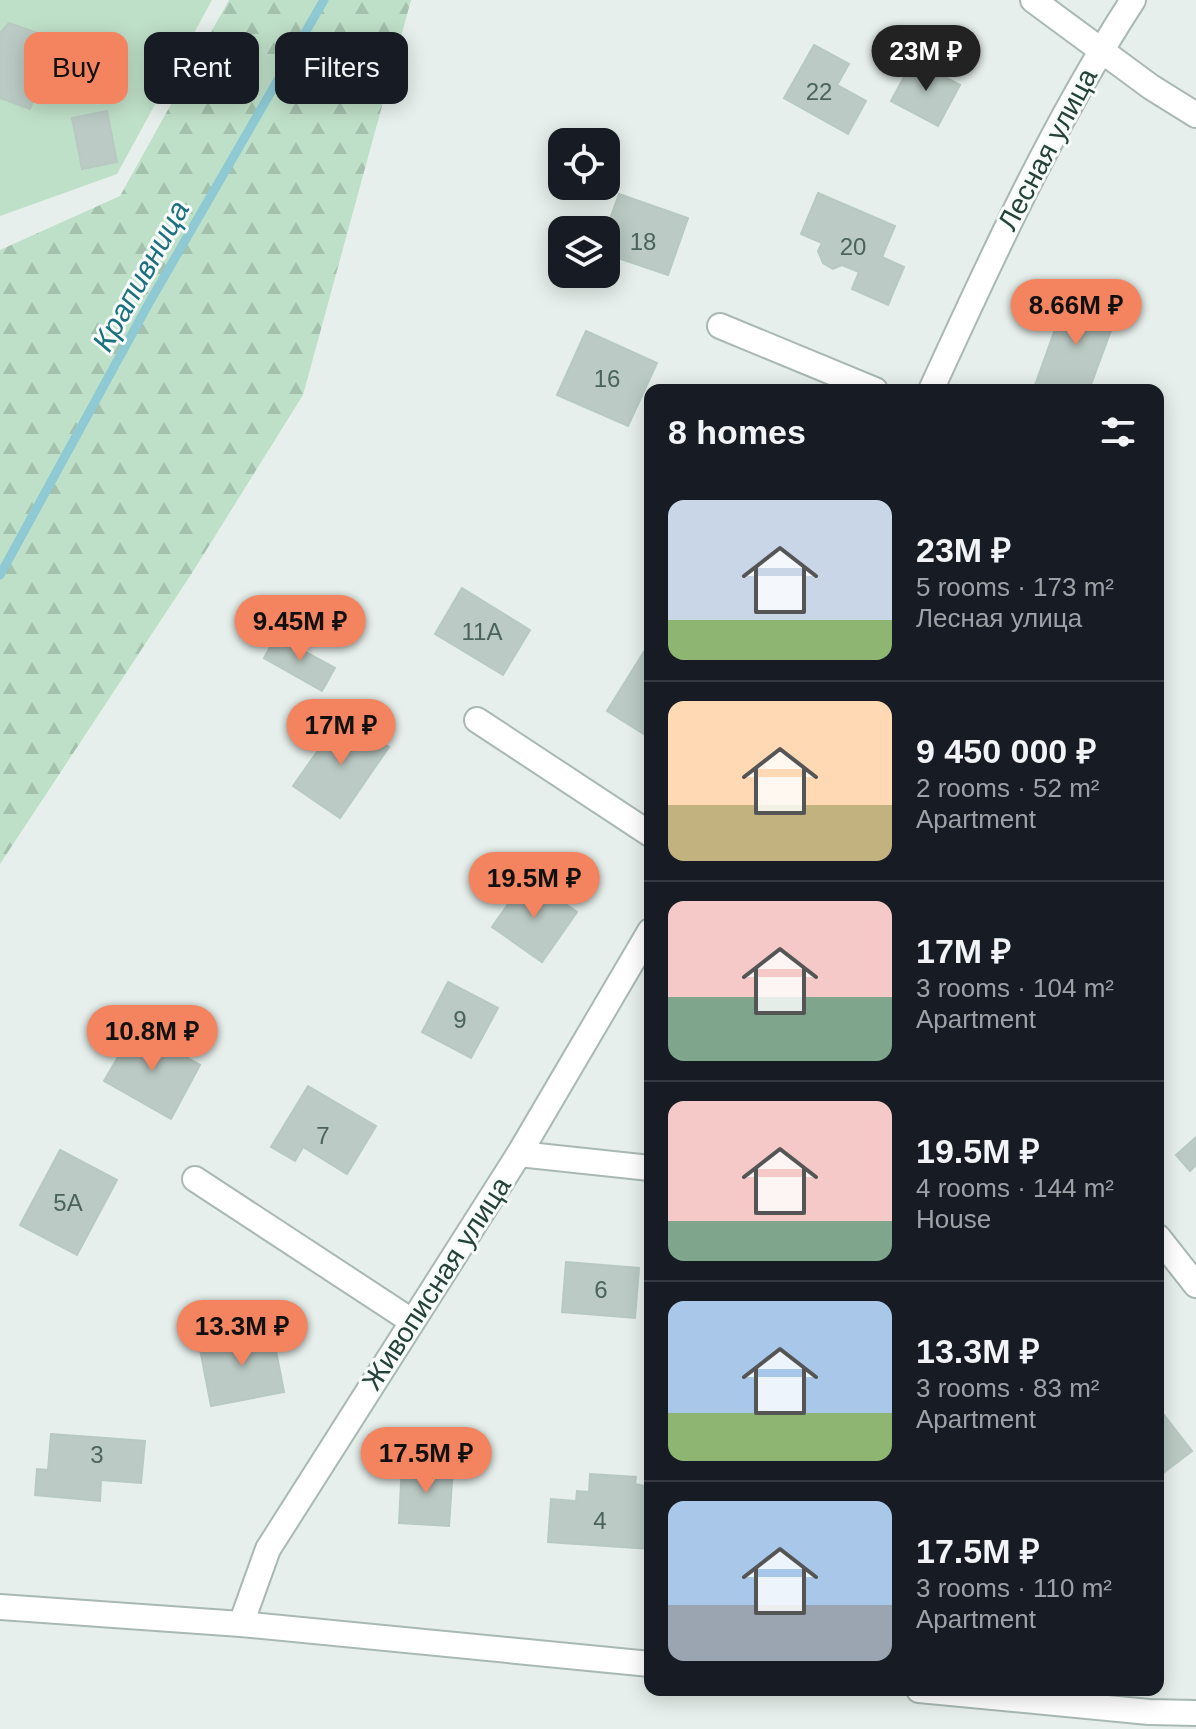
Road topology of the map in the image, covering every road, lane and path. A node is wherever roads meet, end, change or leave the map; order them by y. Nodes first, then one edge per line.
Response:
1 (1033, 0) edge
2 (1133, 0) edge
3 (1100, 50) junction
4 (1196, 115) edge
5 (720, 326) dead end
6 (860, 384) edge
7 (934, 384) edge
8 (477, 720) dead end
9 (644, 830) edge
10 (644, 941) edge
11 (519, 1154) junction
12 (644, 1167) edge
13 (195, 1179) dead end
14 (1164, 1245) edge
15 (1196, 1285) edge
16 (410, 1320) junction
17 (0, 1607) edge
18 (241, 1624) junction
19 (644, 1663) edge
20 (982, 1696) edge
21 (1196, 1713) edge

1 - 3 street
2 - 3 street, Лесная улица
3 - 4 street
3 - 7 street, Лесная улица
5 - 6 street
8 - 9 street
10 - 11 street, Живописная улица
11 - 12 street
11 - 16 street, Живописная улица
13 - 16 street
14 - 15 street
16 - 18 street, Живописная улица
17 - 18 street
18 - 19 street
20 - 21 street

